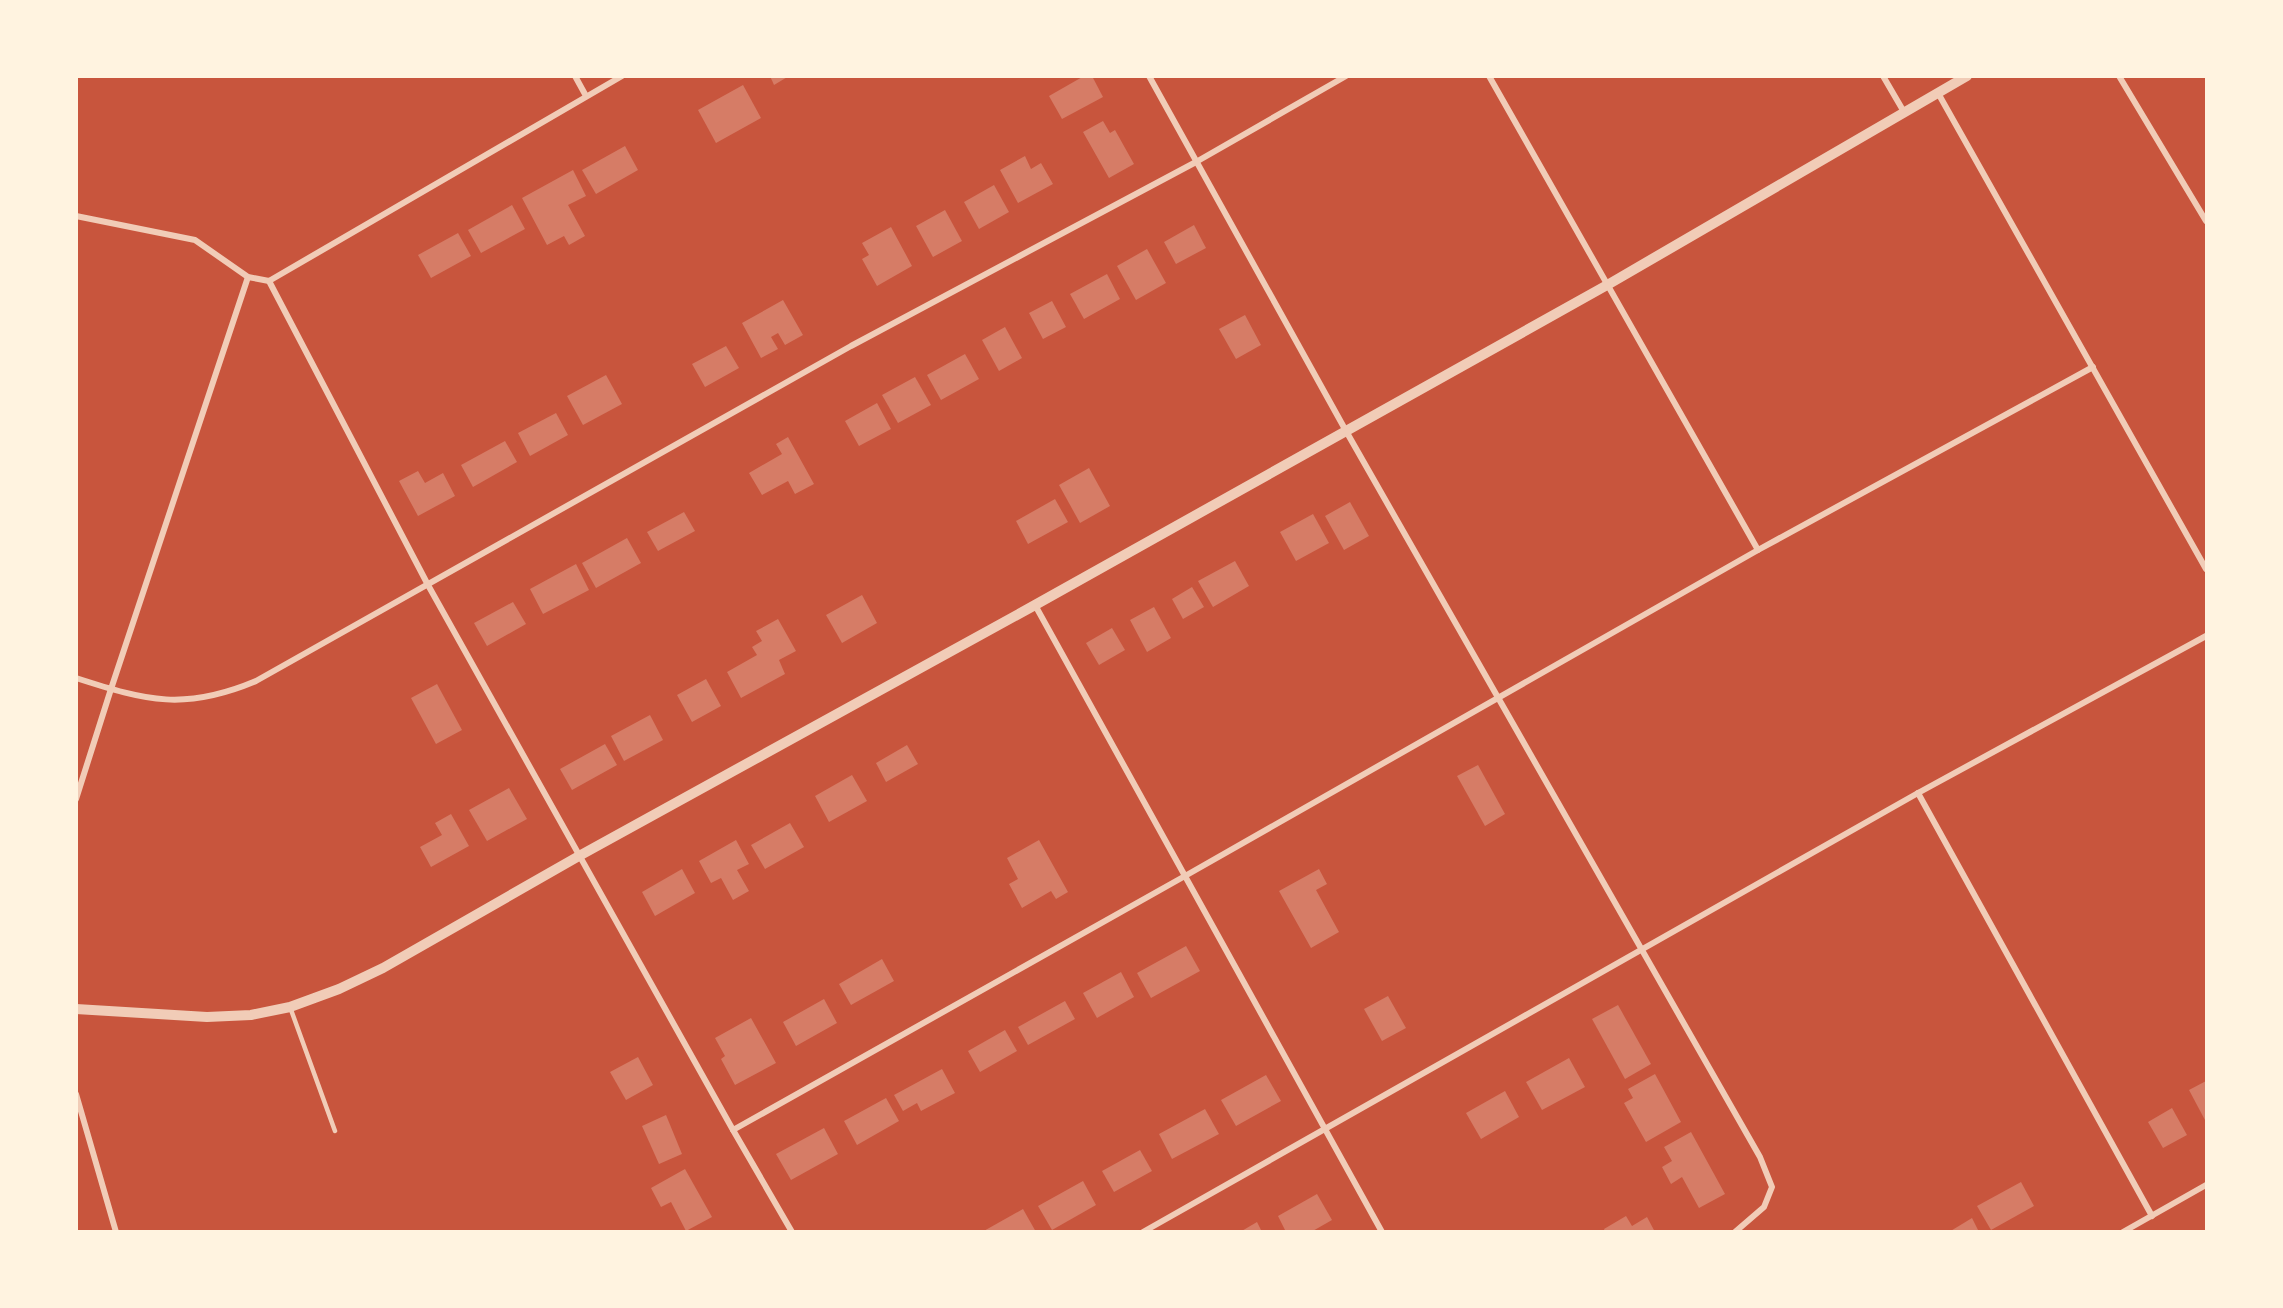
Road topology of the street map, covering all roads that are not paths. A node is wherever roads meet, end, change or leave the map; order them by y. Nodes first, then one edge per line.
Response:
1 (575, 76) edge
2 (622, 76) edge
3 (1149, 76) edge
4 (1347, 76) edge
5 (1489, 76) edge
6 (1883, 76) edge
7 (1967, 76) edge
8 (2120, 76) edge
9 (1938, 93) junction
10 (586, 96) junction
11 (1904, 112) junction
12 (1196, 162) junction
13 (76, 216) edge
14 (2206, 221) edge
15 (248, 278) junction
16 (269, 281) junction
17 (1609, 284) junction
18 (2093, 367) junction
19 (1346, 431) junction
20 (1758, 550) junction
21 (2206, 569) edge
22 (428, 585) junction
23 (1035, 605) junction
24 (2206, 636) edge
25 (76, 678) edge
26 (111, 689) junction
27 (1498, 698) junction
28 (1918, 793) junction
29 (76, 799) edge
30 (579, 856) junction
31 (1185, 876) junction
32 (1640, 950) junction
33 (290, 1007) junction
34 (76, 1010) edge
35 (76, 1094) edge
36 (1325, 1129) junction
37 (733, 1130) junction
38 (335, 1131) dead end
39 (2206, 1185) edge
40 (2152, 1216) junction
41 (116, 1232) edge
42 (792, 1232) edge
43 (1143, 1232) edge
44 (1382, 1232) edge
45 (1735, 1232) edge
46 (2123, 1232) edge

1 - 10 street
2 - 10 street
3 - 12 street
4 - 12 street
5 - 17 street
6 - 11 street
7 - 9 street
8 - 14 street
9 - 11 street
9 - 18 street
10 - 16 street
11 - 17 street
12 - 19 street
12 - 22 street
13 - 15 street
15 - 16 street
15 - 26 street
16 - 22 street
17 - 19 street
17 - 20 street
18 - 20 street
18 - 21 street
19 - 23 street
19 - 27 street
20 - 27 street
22 - 26 street
22 - 30 street
23 - 30 street
23 - 31 street
24 - 28 street
25 - 26 street
26 - 29 street
27 - 31 street
27 - 32 street
28 - 32 street
28 - 40 street
30 - 33 street
30 - 37 street
31 - 36 street
31 - 37 street
32 - 36 street
32 - 45 street
33 - 34 street
33 - 38 lane
35 - 41 street
36 - 43 street
36 - 44 street
37 - 42 street
39 - 40 street
40 - 46 street

